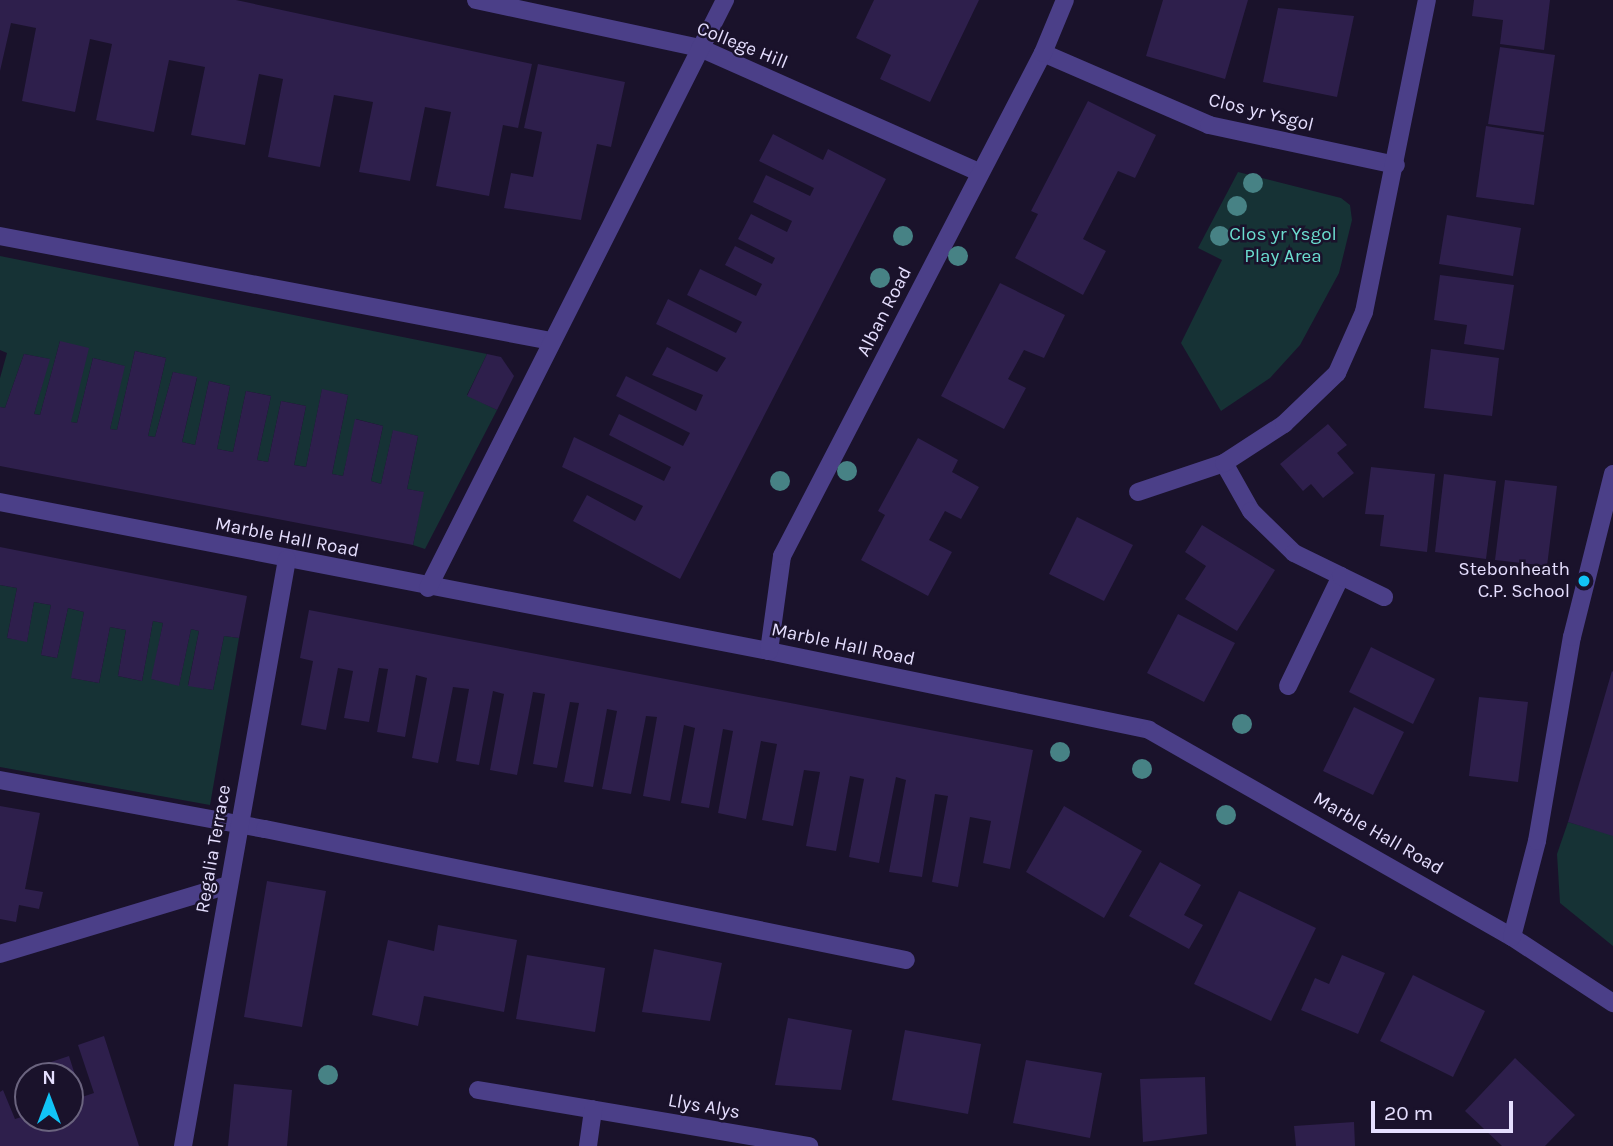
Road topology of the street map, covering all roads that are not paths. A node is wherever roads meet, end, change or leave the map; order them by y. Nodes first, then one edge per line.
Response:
1 (476, 0) edge
2 (725, 0) edge
3 (1065, 0) edge
4 (1427, 0) edge
5 (700, 48) junction
6 (1043, 53) junction
7 (1396, 165) junction
8 (979, 172) junction
9 (0, 236) edge
10 (551, 341) junction
11 (1224, 463) junction
12 (1613, 474) edge
13 (1138, 492) dead end
14 (0, 502) edge
15 (287, 559) junction
16 (1341, 576) junction
17 (428, 588) junction
18 (1384, 597) dead end
19 (769, 651) junction
20 (1288, 686) dead end
21 (0, 780) edge
22 (240, 825) junction
23 (229, 885) junction
24 (1512, 937) junction
25 (0, 954) edge
26 (906, 960) dead end
27 (1613, 1003) edge
28 (478, 1090) dead end
29 (593, 1109) junction
30 (183, 1146) edge
31 (588, 1146) edge
32 (809, 1146) edge

1 - 5 street, College Hill
2 - 5 street
3 - 6 street, Alban Road
4 - 7 street
5 - 8 street, College Hill
5 - 10 street
6 - 7 street, Clos yr Ysgol
6 - 8 street, Alban Road
7 - 11 street
8 - 19 street, Alban Road
9 - 10 street
10 - 17 street
11 - 13 street
11 - 16 street
12 - 24 street
14 - 15 street, Marble Hall Road
15 - 17 street, Marble Hall Road
15 - 22 street, Regalia Terrace
16 - 18 street
16 - 20 street
17 - 19 street, Marble Hall Road
19 - 24 street, Marble Hall Road
21 - 22 street
22 - 23 street, Regalia Terrace
22 - 26 street
23 - 25 street
23 - 30 street, Regalia Terrace
24 - 27 street, Marble Hall Road
28 - 29 street, Llys Alys
29 - 31 street
29 - 32 street, Llys Alys

